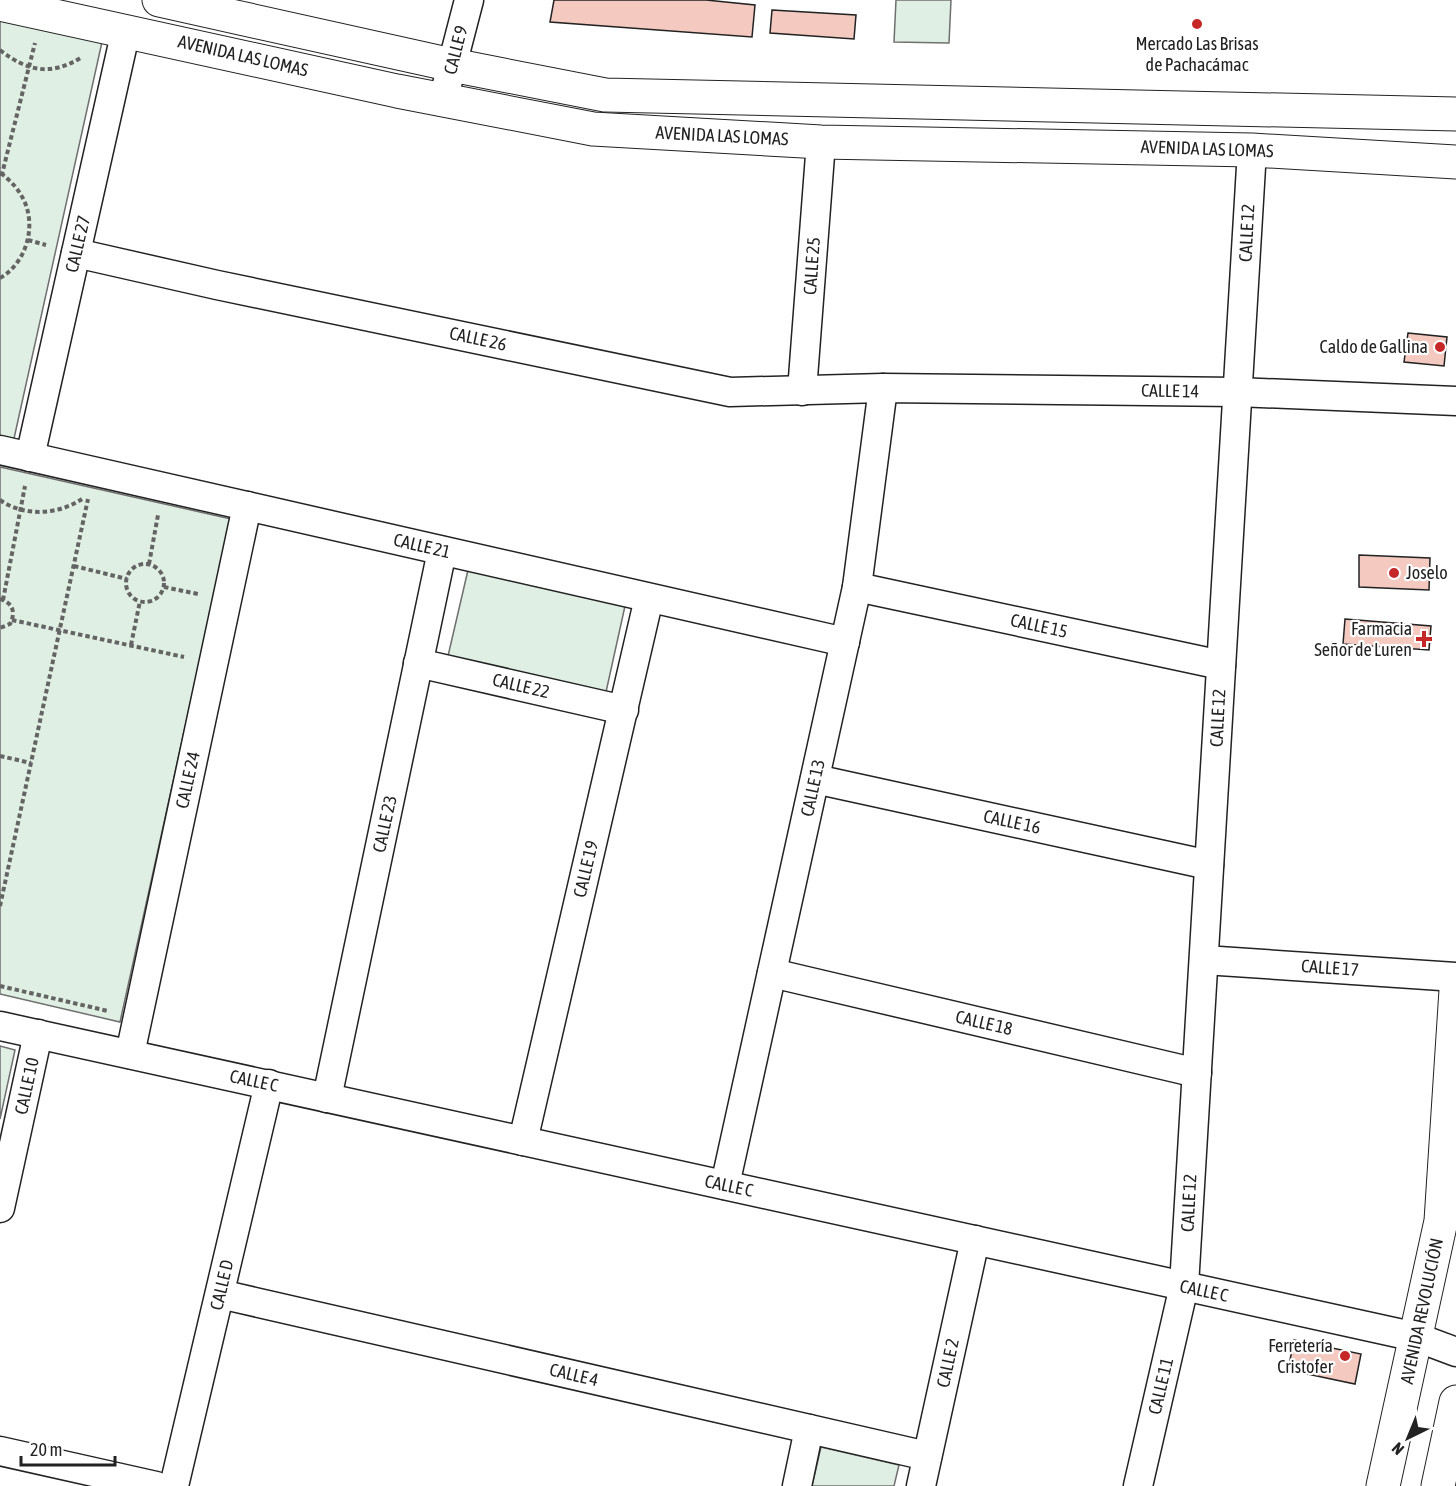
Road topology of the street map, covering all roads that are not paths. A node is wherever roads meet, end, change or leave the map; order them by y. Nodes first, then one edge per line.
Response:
1 (159, 0) edge
2 (469, 0) edge
3 (0, 4) edge
4 (239, 9) edge
5 (126, 30) junction
6 (452, 65) junction
7 (443, 100) junction
8 (1456, 114) edge
9 (821, 142) junction
10 (1252, 150) junction
11 (1456, 162) edge
12 (63, 249) junction
13 (883, 388) junction
14 (802, 391) junction
15 (1237, 392) junction
16 (1456, 401) edge
17 (0, 450) edge
18 (30, 457) junction
19 (246, 506) junction
20 (442, 551) junction
21 (857, 587) junction
22 (649, 598) junction
23 (845, 642) junction
24 (418, 663) junction
25 (1221, 665) junction
26 (624, 710) junction
27 (815, 779) junction
28 (1209, 865) junction
29 (1204, 960) junction
30 (772, 974) junction
31 (1456, 977) edge
32 (1456, 990) edge
33 (0, 1026) edge
34 (38, 1034) junction
35 (130, 1054) junction
36 (1197, 1073) junction
37 (269, 1084) junction
38 (327, 1098) junction
39 (523, 1141) junction
40 (724, 1185) junction
41 (0, 1208) edge
42 (975, 1240) junction
43 (1184, 1286) junction
44 (220, 1294) junction
45 (1416, 1337) junction
46 (1456, 1352) edge
47 (1456, 1402) edge
48 (809, 1429) junction
49 (0, 1451) edge
50 (927, 1456) junction
51 (156, 1486) edge
52 (174, 1486) edge
53 (797, 1486) edge
54 (921, 1486) edge
55 (1138, 1486) edge
56 (1383, 1486) edge
57 (1438, 1486) edge

1 - 4 street, AVENIDA LAS LOMAS
2 - 6 street, CALLE 9
3 - 5 street, AVENIDA LAS LOMAS
4 - 6 street, AVENIDA LAS LOMAS
5 - 7 street, AVENIDA LAS LOMAS
5 - 12 street, CALLE 27
6 - 7 street, CALLE 9
6 - 8 street, AVENIDA LAS LOMAS
7 - 9 street, AVENIDA LAS LOMAS
9 - 10 street, AVENIDA LAS LOMAS
9 - 14 street, CALLE 25
10 - 11 street, AVENIDA LAS LOMAS
10 - 15 street, CALLE 12
12 - 14 street, CALLE 26
12 - 18 street, CALLE 27
13 - 14 street, CALLE 26
13 - 15 street, CALLE 14
13 - 21 street, CALLE 13
15 - 16 street, CALLE 14
15 - 25 street, CALLE 12
17 - 18 street, CALLE 21
18 - 19 street, CALLE 21
19 - 20 street, CALLE 21
19 - 35 street, CALLE 24
20 - 22 street, CALLE 21
20 - 24 street, CALLE 23
21 - 23 street, CALLE 13
21 - 25 street, CALLE 15
22 - 23 street, CALLE 21
22 - 26 street, CALLE 19
23 - 27 street, CALLE 13
24 - 26 street, CALLE 22
24 - 38 street, CALLE 23
25 - 28 street, CALLE 12
26 - 39 street, CALLE 19
27 - 28 street, CALLE 16
27 - 30 street, CALLE 13
28 - 29 street, CALLE 12
29 - 31 street, CALLE 17
29 - 36 street, CALLE 12
30 - 36 street, CALLE 18
30 - 40 street, CALLE 13
32 - 45 street, AVENIDA REVOLUCIÓN
33 - 34 street, CALLE C
34 - 35 street, CALLE C
34 - 41 street, CALLE 10
35 - 37 street, CALLE C
36 - 43 street, CALLE 12
37 - 38 street, CALLE C
37 - 44 street, CALLE D
38 - 39 street, CALLE C
39 - 40 street, CALLE C
40 - 42 street, CALLE C
42 - 43 street, CALLE C
42 - 50 street, CALLE 2
43 - 45 street, CALLE C
43 - 55 street, CALLE 11
44 - 48 street, CALLE 4
44 - 52 street, CALLE D
45 - 46 street, CALLE C
45 - 56 street, AVENIDA REVOLUCIÓN
47 - 57 street
48 - 50 street, CALLE 4
48 - 53 street
49 - 51 street
50 - 54 street, CALLE 2

